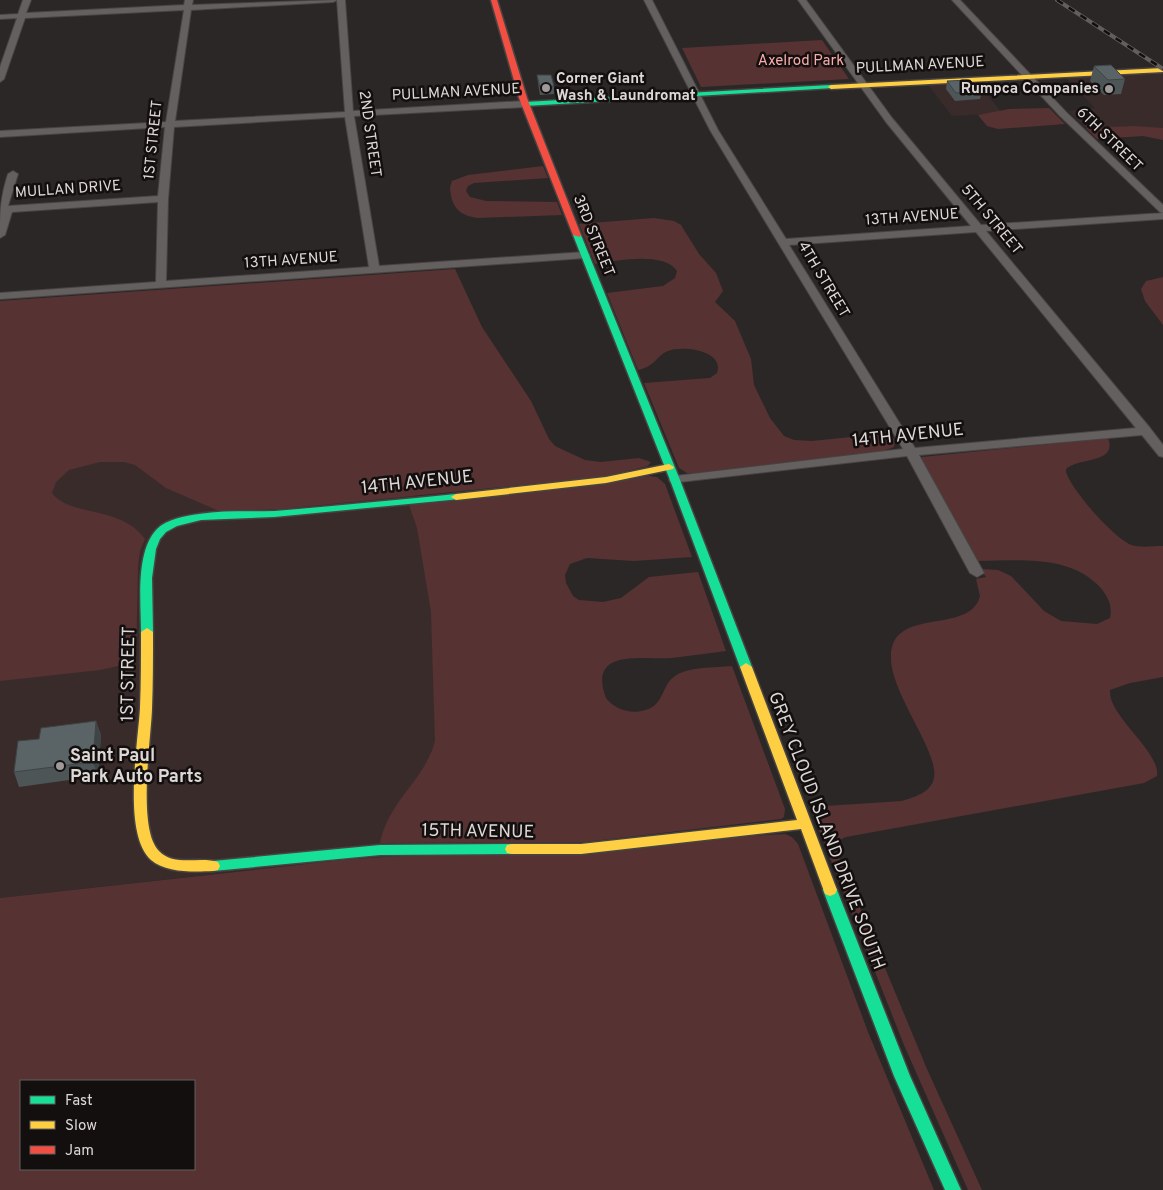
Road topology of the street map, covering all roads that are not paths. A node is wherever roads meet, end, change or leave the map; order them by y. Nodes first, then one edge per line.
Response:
1 (27, 0) edge
2 (333, 0) edge
3 (341, 0) edge
4 (494, 0) edge
5 (648, 0) edge
6 (802, 0) edge
7 (956, 0) edge
8 (189, 4) edge
9 (22, 16) junction
10 (0, 17) edge
11 (1163, 65) edge
12 (1163, 70) edge
13 (1094, 72) junction
14 (1026, 75) junction
15 (0, 79) edge
16 (863, 85) junction
17 (695, 94) junction
18 (525, 104) junction
19 (349, 114) junction
20 (170, 125) junction
21 (0, 134) edge
22 (13, 174) dead end
23 (164, 199) junction
24 (5, 209) junction
25 (1163, 210) edge
26 (1163, 216) edge
27 (979, 229) junction
28 (0, 235) edge
29 (782, 242) junction
30 (585, 255) junction
31 (376, 270) junction
32 (162, 285) junction
33 (0, 296) edge
34 (1146, 431) junction
35 (911, 452) junction
36 (1163, 453) edge
37 (669, 467) junction
38 (675, 480) junction
39 (168, 527) joint
40 (977, 573) dead end
41 (804, 824) junction
42 (153, 855) joint
43 (953, 1190) edge

1 - 9 street
2 - 8 street
3 - 19 street, 2ND STREET
4 - 18 street, 3RD STREET
5 - 17 street, 4TH STREET
6 - 16 street, 5TH STREET
7 - 14 street, 6TH STREET
8 - 9 street
8 - 20 street, 1ST STREET
9 - 10 street
9 - 15 street
11 - 13 street, PULLMAN AVENUE
12 - 13 street, PULLMAN AVENUE
13 - 14 street, PULLMAN AVENUE
14 - 16 street, PULLMAN AVENUE
14 - 25 street, 6TH STREET
16 - 17 street, PULLMAN AVENUE
16 - 27 street, 5TH STREET
17 - 18 street, PULLMAN AVENUE
17 - 29 street, 4TH STREET
18 - 19 street, PULLMAN AVENUE
18 - 30 street, 3RD STREET
19 - 20 street, PULLMAN AVENUE
19 - 31 street, 2ND STREET
20 - 21 street, PULLMAN AVENUE
20 - 23 street, 1ST STREET
22 - 24 street
23 - 24 street, MULLAN DRIVE
23 - 32 street, 1ST STREET
24 - 28 street
26 - 27 street, 13TH AVENUE
27 - 29 street, 13TH AVENUE
27 - 34 street, 5TH STREET
29 - 35 street, 4TH STREET
30 - 31 street, 13TH AVENUE
30 - 37 street, 3RD STREET
31 - 32 street, 13TH AVENUE
32 - 33 street, 13TH AVENUE
34 - 35 street, 14TH AVENUE
34 - 36 street, 5TH STREET
35 - 38 street, 14TH AVENUE
35 - 40 street, 4TH STREET
37 - 38 street, 3RD STREET
37 - 39 street, 14TH AVENUE
38 - 41 street, GREY CLOUD ISLAND DRIVE SOUTH
39 - 42 street, 1ST STREET
41 - 42 street, 15TH AVENUE
41 - 43 street, GREY CLOUD ISLAND DRIVE SOUTH

